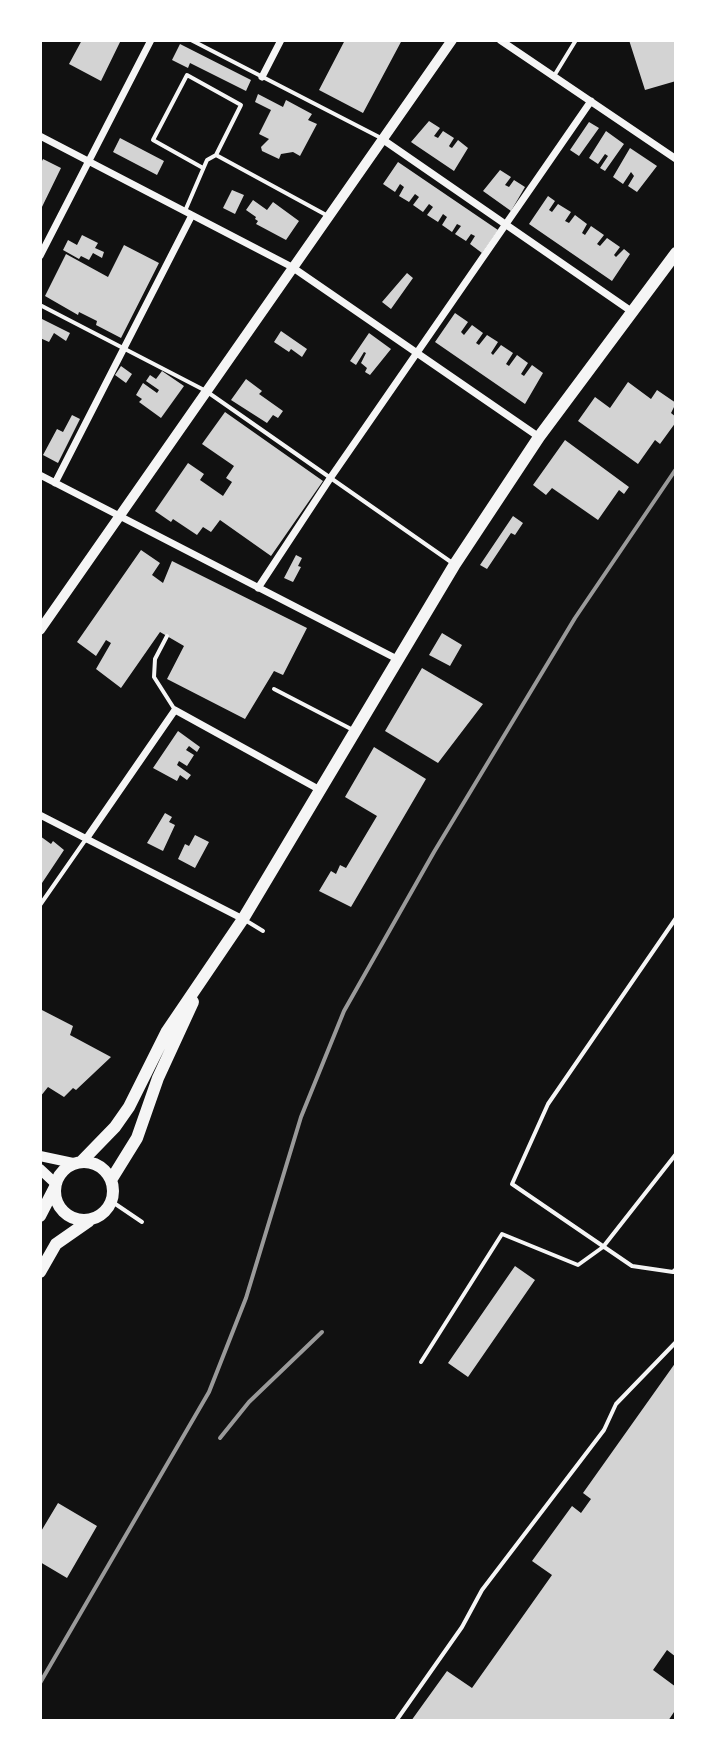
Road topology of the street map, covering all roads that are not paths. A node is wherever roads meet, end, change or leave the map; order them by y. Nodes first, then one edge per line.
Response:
1 (151, 40) edge
2 (191, 40) edge
3 (281, 40) edge
4 (452, 40) edge
5 (500, 40) edge
6 (576, 40) edge
7 (554, 76) junction
8 (262, 77) junction
9 (591, 101) junction
10 (40, 136) edge
11 (382, 139) junction
12 (216, 155) junction
13 (676, 159) edge
14 (88, 161) junction
15 (203, 168) junction
16 (188, 213) junction
17 (328, 216) junction
18 (506, 225) junction
19 (676, 253) edge
20 (40, 256) edge
21 (292, 267) junction
22 (40, 305) edge
23 (631, 311) junction
24 (123, 348) junction
25 (417, 353) junction
26 (206, 391) junction
27 (539, 437) junction
28 (40, 475) edge
29 (331, 477) junction
30 (55, 483) junction
31 (119, 516) junction
32 (455, 564) junction
33 (258, 588) junction
34 (40, 630) edge
35 (167, 636) dead end
36 (397, 659) junction
37 (274, 689) dead end
38 (175, 710) junction
39 (355, 731) junction
40 (320, 790) junction
41 (40, 815) edge
42 (86, 839) junction
43 (40, 905) edge
44 (676, 918) edge
45 (243, 919) junction
46 (263, 931) dead end
47 (205, 977) junction
48 (676, 1154) edge
49 (40, 1156) edge
50 (77, 1162) junction
51 (40, 1169) edge
52 (111, 1180) junction
53 (55, 1185) junction
54 (111, 1201) junction
55 (40, 1216) edge
56 (91, 1219) junction
57 (142, 1222) dead end
58 (603, 1247) junction
59 (676, 1269) edge
60 (40, 1272) edge
61 (676, 1342) edge
62 (421, 1362) dead end
63 (396, 1721) edge

1 - 14 street
2 - 8 lane
3 - 8 street
4 - 11 main road
5 - 7 street
6 - 7 lane
7 - 9 street
8 - 11 lane
9 - 13 street
9 - 18 street
10 - 14 street
11 - 17 main road
11 - 18 street
12 - 15 lane
12 - 15 lane
12 - 17 lane
14 - 16 street
14 - 20 street
15 - 16 lane
16 - 21 street
16 - 24 street
17 - 21 main road
18 - 23 street
18 - 25 street
19 - 23 main road
21 - 25 street
21 - 26 main road
22 - 24 lane
23 - 27 main road
24 - 26 lane
24 - 30 street
25 - 27 street
25 - 29 street
26 - 29 lane
26 - 31 main road
27 - 32 main road
28 - 30 street
29 - 32 lane
29 - 33 street
30 - 31 street
31 - 33 street
31 - 34 main road
32 - 36 main road
33 - 36 street
35 - 38 lane
36 - 39 main road
37 - 39 lane
38 - 40 street
38 - 42 street
39 - 40 main road
40 - 45 main road
41 - 42 street
42 - 43 lane
42 - 45 street
44 - 58 lane
45 - 46 lane
45 - 47 main road
47 - 50 main road
47 - 52 main road
48 - 58 lane
49 - 50 main road
50 - 52 main road
50 - 53 main road
51 - 53 main road
52 - 54 main road
53 - 55 main road
53 - 56 main road
54 - 56 main road
54 - 57 lane
56 - 60 main road
58 - 59 lane
58 - 62 lane
61 - 63 lane

